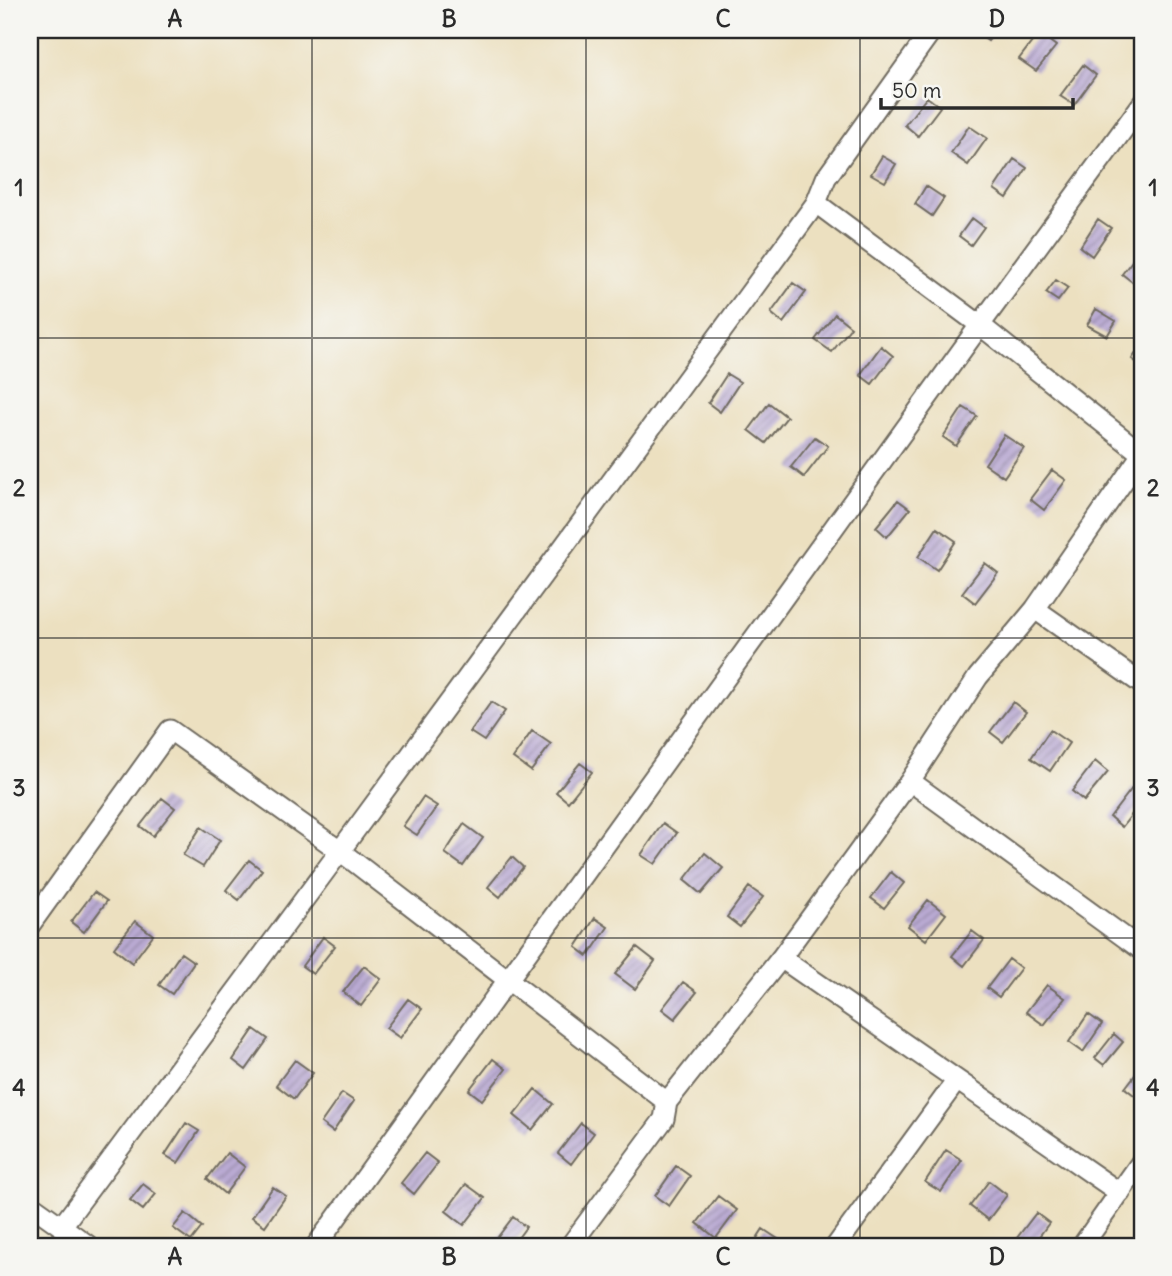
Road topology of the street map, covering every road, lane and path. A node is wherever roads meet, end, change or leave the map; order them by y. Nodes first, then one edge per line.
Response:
1 (932, 30) edge
2 (1142, 104) edge
3 (816, 203) junction
4 (980, 325) junction
5 (1142, 454) edge
6 (1035, 609) junction
7 (1142, 684) edge
8 (910, 781) junction
9 (340, 851) junction
10 (30, 925) edge
11 (1142, 950) edge
12 (781, 958) junction
13 (507, 980) junction
14 (957, 1080) junction
15 (667, 1102) junction
16 (1142, 1161) edge
17 (1119, 1193) junction
18 (30, 1204) edge
19 (62, 1226) junction
20 (89, 1246) edge
21 (316, 1246) edge
22 (570, 1246) edge
23 (836, 1246) edge
24 (1082, 1246) edge

1 - 3 street
2 - 4 street
3 - 4 street
3 - 9 street
4 - 5 street
4 - 13 street
5 - 6 street
6 - 7 street
6 - 8 street
8 - 11 street
8 - 12 street
9 - 10 street
9 - 13 street
9 - 19 street
12 - 14 street
12 - 15 street
13 - 15 street
13 - 21 street
14 - 17 street
14 - 23 street
15 - 22 street
16 - 17 street
17 - 24 street
18 - 19 street
19 - 20 street

